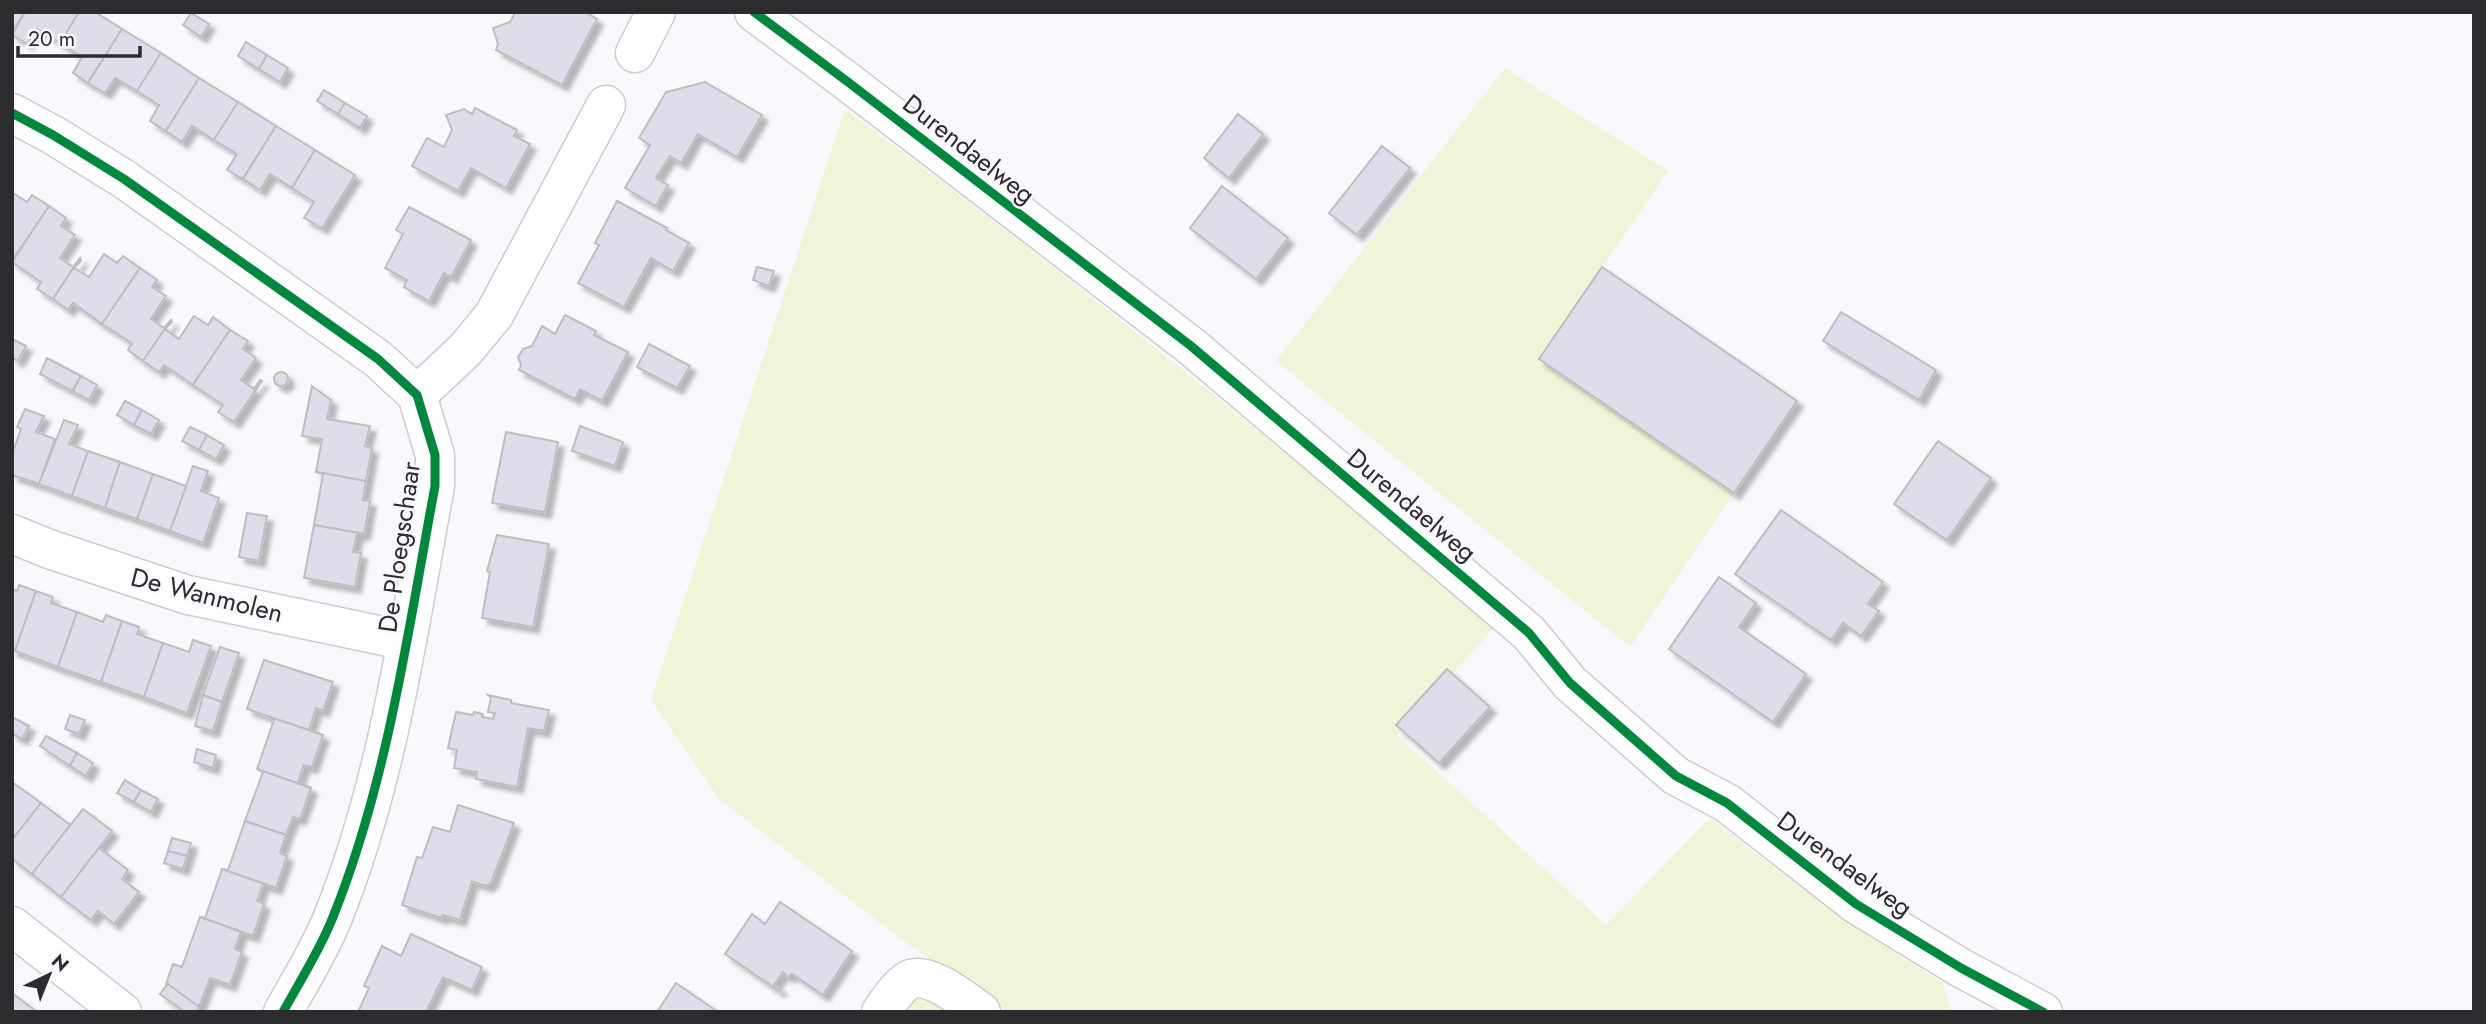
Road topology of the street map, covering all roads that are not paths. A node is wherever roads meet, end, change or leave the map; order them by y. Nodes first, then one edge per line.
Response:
1 (656, 12) edge
2 (754, 12) edge
3 (635, 53) dead end
4 (607, 105) dead end
5 (12, 113) edge
6 (417, 395) junction
7 (12, 534) edge
8 (407, 641) junction
9 (12, 926) edge
10 (2019, 1007) edge
11 (122, 1012) edge
12 (283, 1012) edge
13 (881, 1012) edge
14 (981, 1012) edge

1 - 3 street
2 - 10 street, Durendaelweg
4 - 6 street
5 - 6 street
6 - 8 street, De Ploegschaar
7 - 8 street, De Wanmolen
8 - 12 street, De Ploegschaar
9 - 11 street
13 - 14 street

